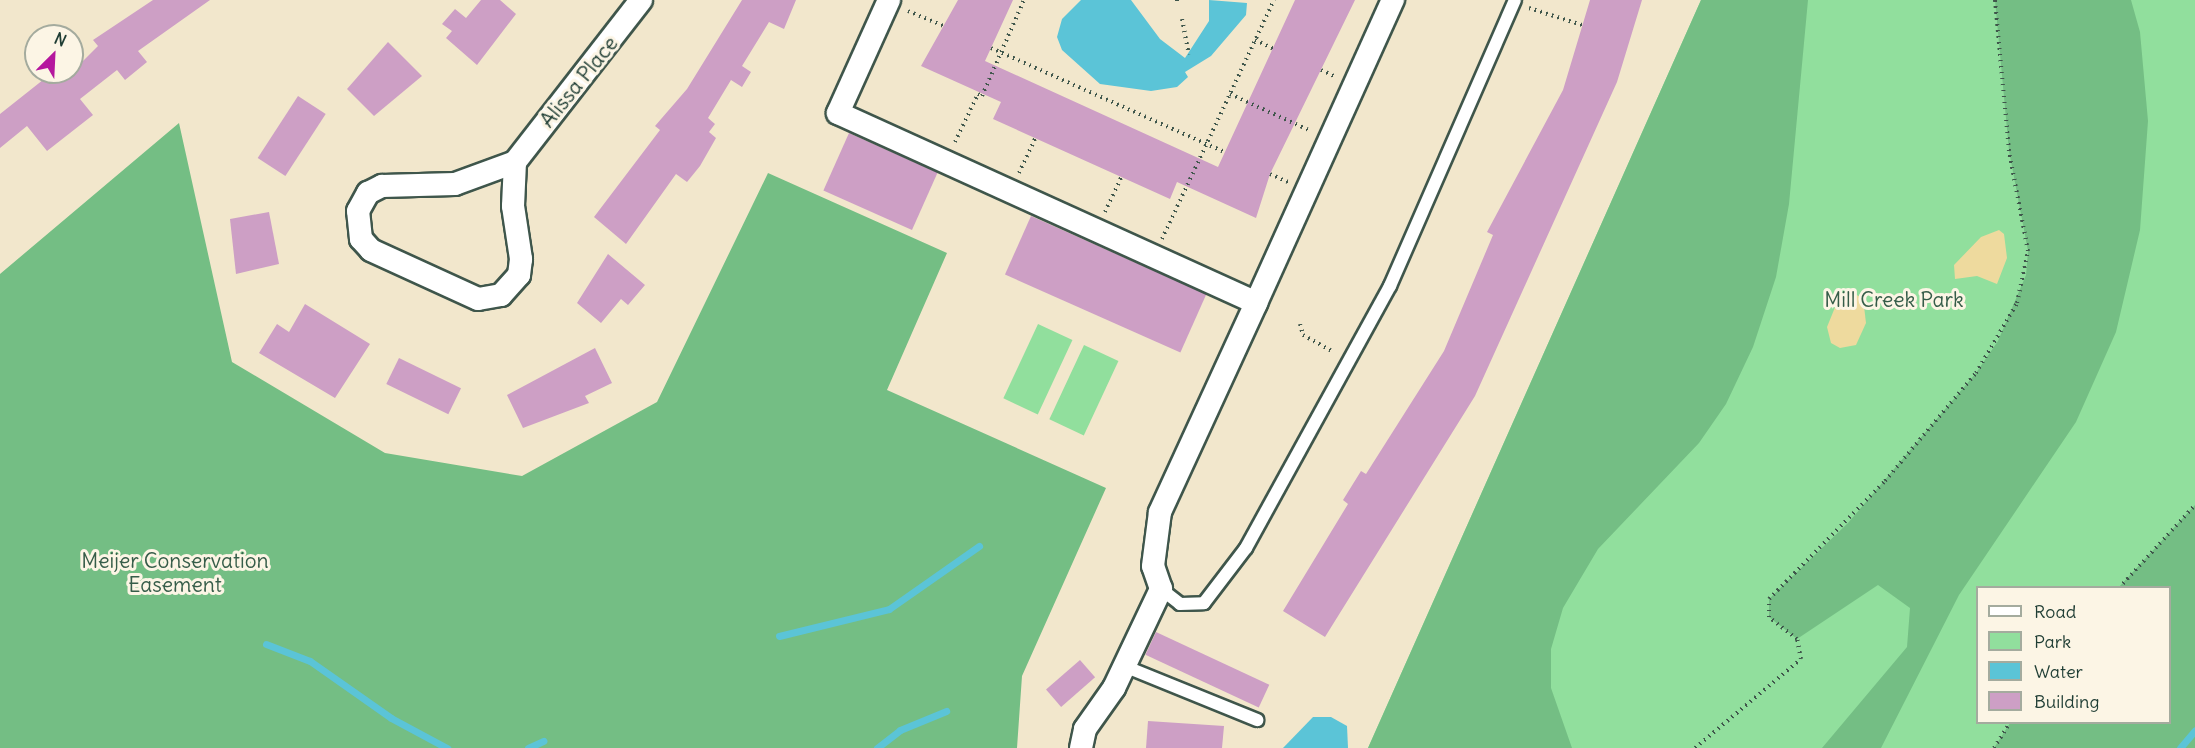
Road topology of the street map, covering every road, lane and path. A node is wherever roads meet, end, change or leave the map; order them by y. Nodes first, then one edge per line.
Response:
1 (641, 0) edge
2 (1024, 0) edge
3 (1274, 0) edge
4 (1393, 0) edge
5 (1995, 0) edge
6 (889, 1) edge
7 (1515, 2) edge
8 (1182, 19) dead end
9 (1582, 25) dead end
10 (945, 27) dead end
11 (1255, 40) junction
12 (991, 48) dead end
13 (1276, 50) dead end
14 (1002, 52) junction
15 (1189, 54) dead end
16 (1230, 94) junction
17 (1035, 138) dead end
18 (1329, 140) junction
19 (1207, 144) junction
20 (1225, 152) dead end
21 (515, 162) junction
22 (946, 162) junction
23 (1121, 177) dead end
24 (1011, 191) junction
25 (1096, 231) junction
26 (1154, 257) junction
27 (1256, 303) junction
28 (1300, 324) dead end
29 (1352, 362) junction
30 (2195, 505) edge
31 (2121, 586) edge
32 (1161, 589) junction
33 (1124, 666) junction
34 (1257, 720) dead end
35 (2009, 724) edge
36 (1082, 748) edge
37 (1695, 748) edge
38 (1994, 748) edge

1 - 21 street, Alissa Place
2 - 14 path
3 - 11 path
4 - 18 street
5 - 37 path
6 - 10 path
6 - 22 street
7 - 9 path
7 - 29 lane
8 - 15 path
11 - 13 path
11 - 16 path
12 - 14 path
14 - 19 path
14 - 22 path
16 - 18 path
16 - 19 path
17 - 24 path
18 - 27 street
19 - 20 path
19 - 26 path
21 - 21 street
22 - 24 street
23 - 25 path
24 - 25 street
25 - 26 street
26 - 27 street
27 - 32 street
28 - 29 path
29 - 32 lane
30 - 31 path
32 - 33 street
33 - 34 lane
33 - 36 street
35 - 38 path

